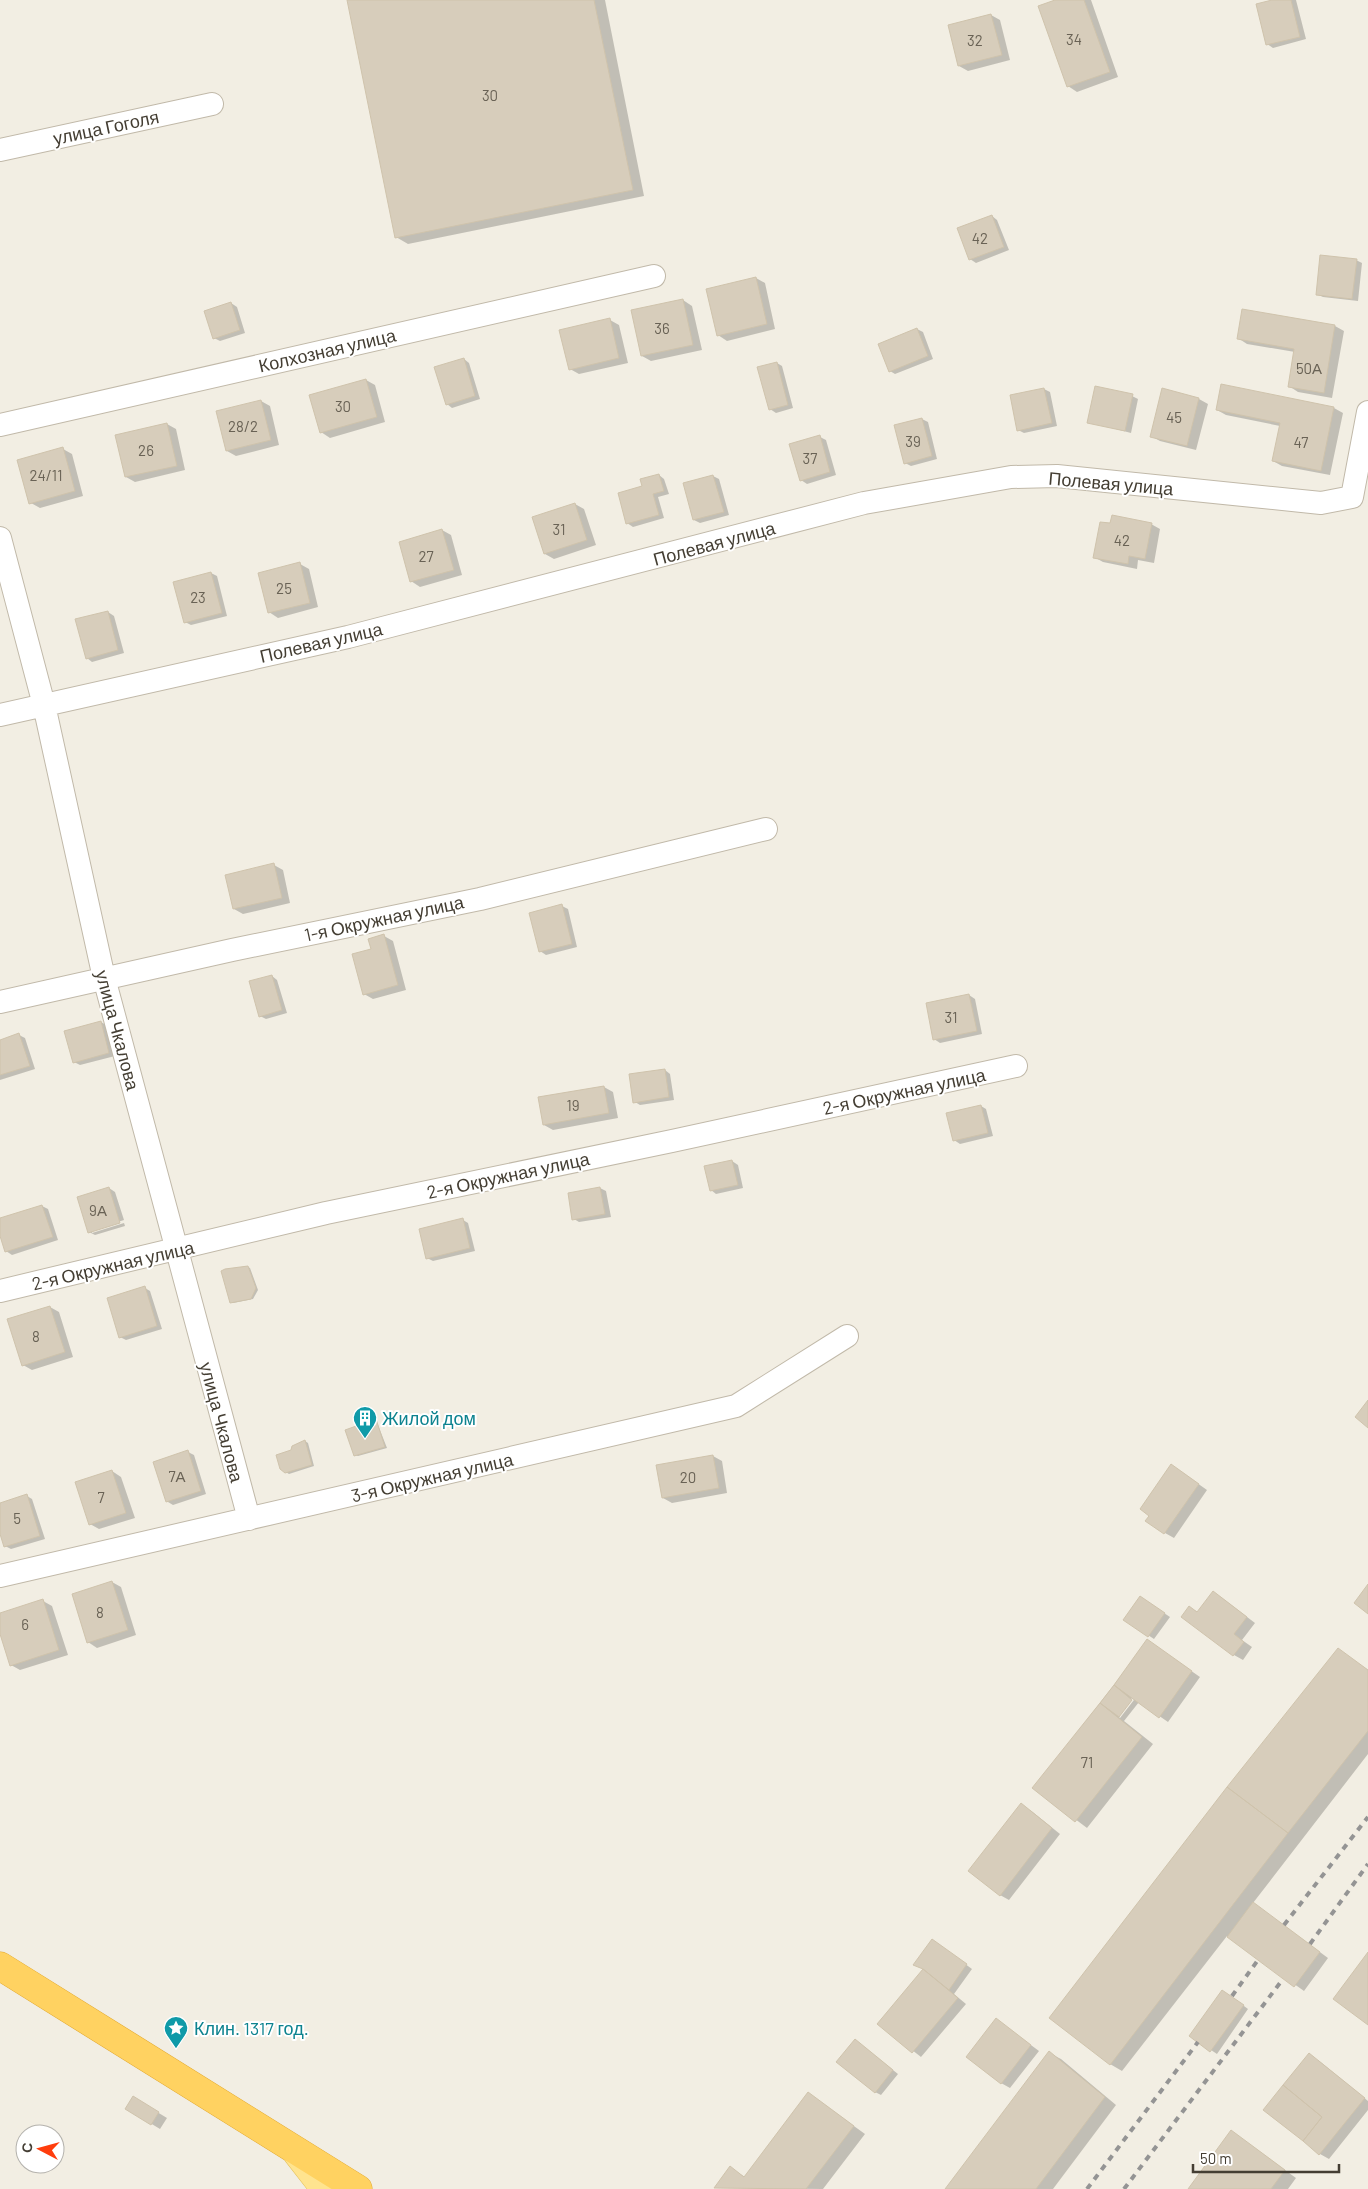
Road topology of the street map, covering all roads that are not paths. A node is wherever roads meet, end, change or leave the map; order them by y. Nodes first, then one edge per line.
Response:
1 (212, 104) dead end
2 (0, 150) edge
3 (654, 276) dead end
4 (1368, 412) edge
5 (0, 424) edge
6 (0, 538) edge
7 (44, 705) junction
8 (0, 715) edge
9 (766, 829) dead end
10 (104, 978) junction
11 (0, 1002) edge
12 (1016, 1066) dead end
13 (175, 1250) junction
14 (0, 1291) edge
15 (847, 1336) dead end
16 (248, 1519) junction
17 (0, 1576) edge
18 (0, 1966) edge
19 (296, 2151) junction
20 (326, 2189) edge
21 (358, 2189) edge

1 - 2 street, улица Гоголя
3 - 5 street, Колхозная улица
4 - 7 street, Полевая улица
6 - 7 street, улица Чкалова
7 - 8 street, Полевая улица
7 - 10 street, улица Чкалова
9 - 10 street, 1-я Окружная улица
10 - 11 street, 1-я Окружная улица
10 - 13 street, улица Чкалова
12 - 13 street, 2-я Окружная улица
13 - 14 street, 2-я Окружная улица
13 - 16 street, улица Чкалова
15 - 16 street, 3-я Окружная улица
16 - 17 street, 3-я Окружная улица
18 - 19 highway
19 - 20 main road
19 - 21 highway

